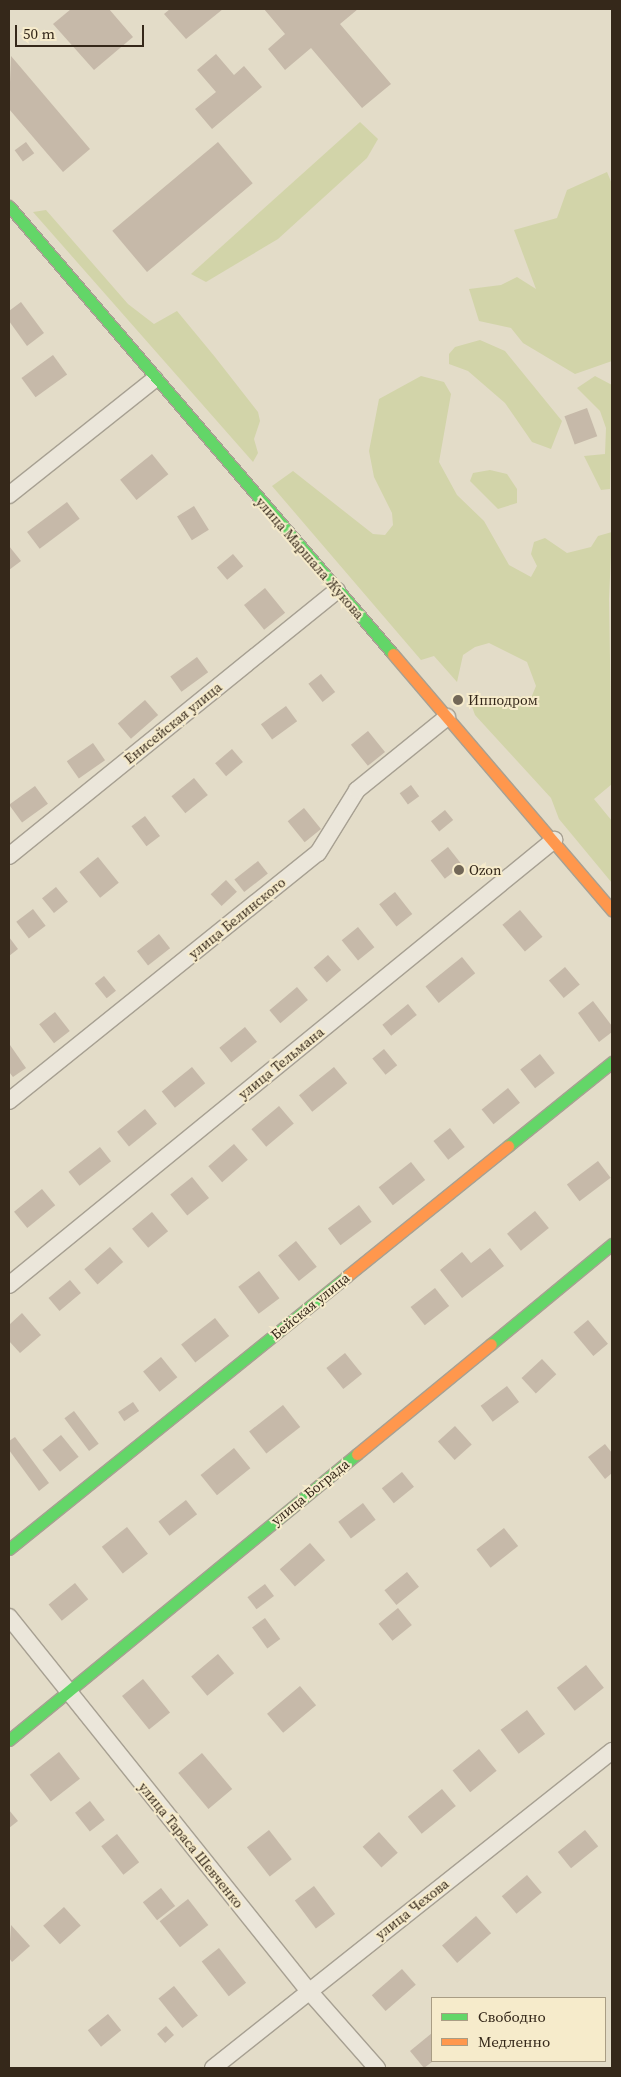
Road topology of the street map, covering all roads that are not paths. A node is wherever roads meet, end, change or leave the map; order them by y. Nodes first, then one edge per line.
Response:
1 (9, 206) edge
2 (155, 379) junction
3 (9, 495) edge
4 (337, 590) junction
5 (447, 717) junction
6 (554, 840) junction
7 (9, 856) edge
8 (612, 910) edge
9 (612, 1062) edge
10 (9, 1101) edge
11 (612, 1244) edge
12 (9, 1286) edge
13 (9, 1549) edge
14 (9, 1617) edge
15 (68, 1691) junction
16 (9, 1740) edge
17 (612, 1751) edge
18 (309, 1991) junction
19 (212, 2068) edge
20 (378, 2068) edge

1 - 2 street, улица Маршала Жукова
2 - 3 street
2 - 4 street, улица Маршала Жукова
4 - 5 street, улица Маршала Жукова
4 - 7 street, Енисейская улица
5 - 6 street, улица Маршала Жукова
5 - 10 street, улица Белинского
6 - 8 street, улица Маршала Жукова
6 - 12 street, улица Тельмана
9 - 13 street, Бейская улица
11 - 15 street, улица Бограда
14 - 15 street, улица Тараса Шевченко
15 - 16 street, улица Бограда
15 - 18 street, улица Тараса Шевченко
17 - 18 street, улица Чехова
18 - 19 street, улица Чехова
18 - 20 street, улица Тараса Шевченко

